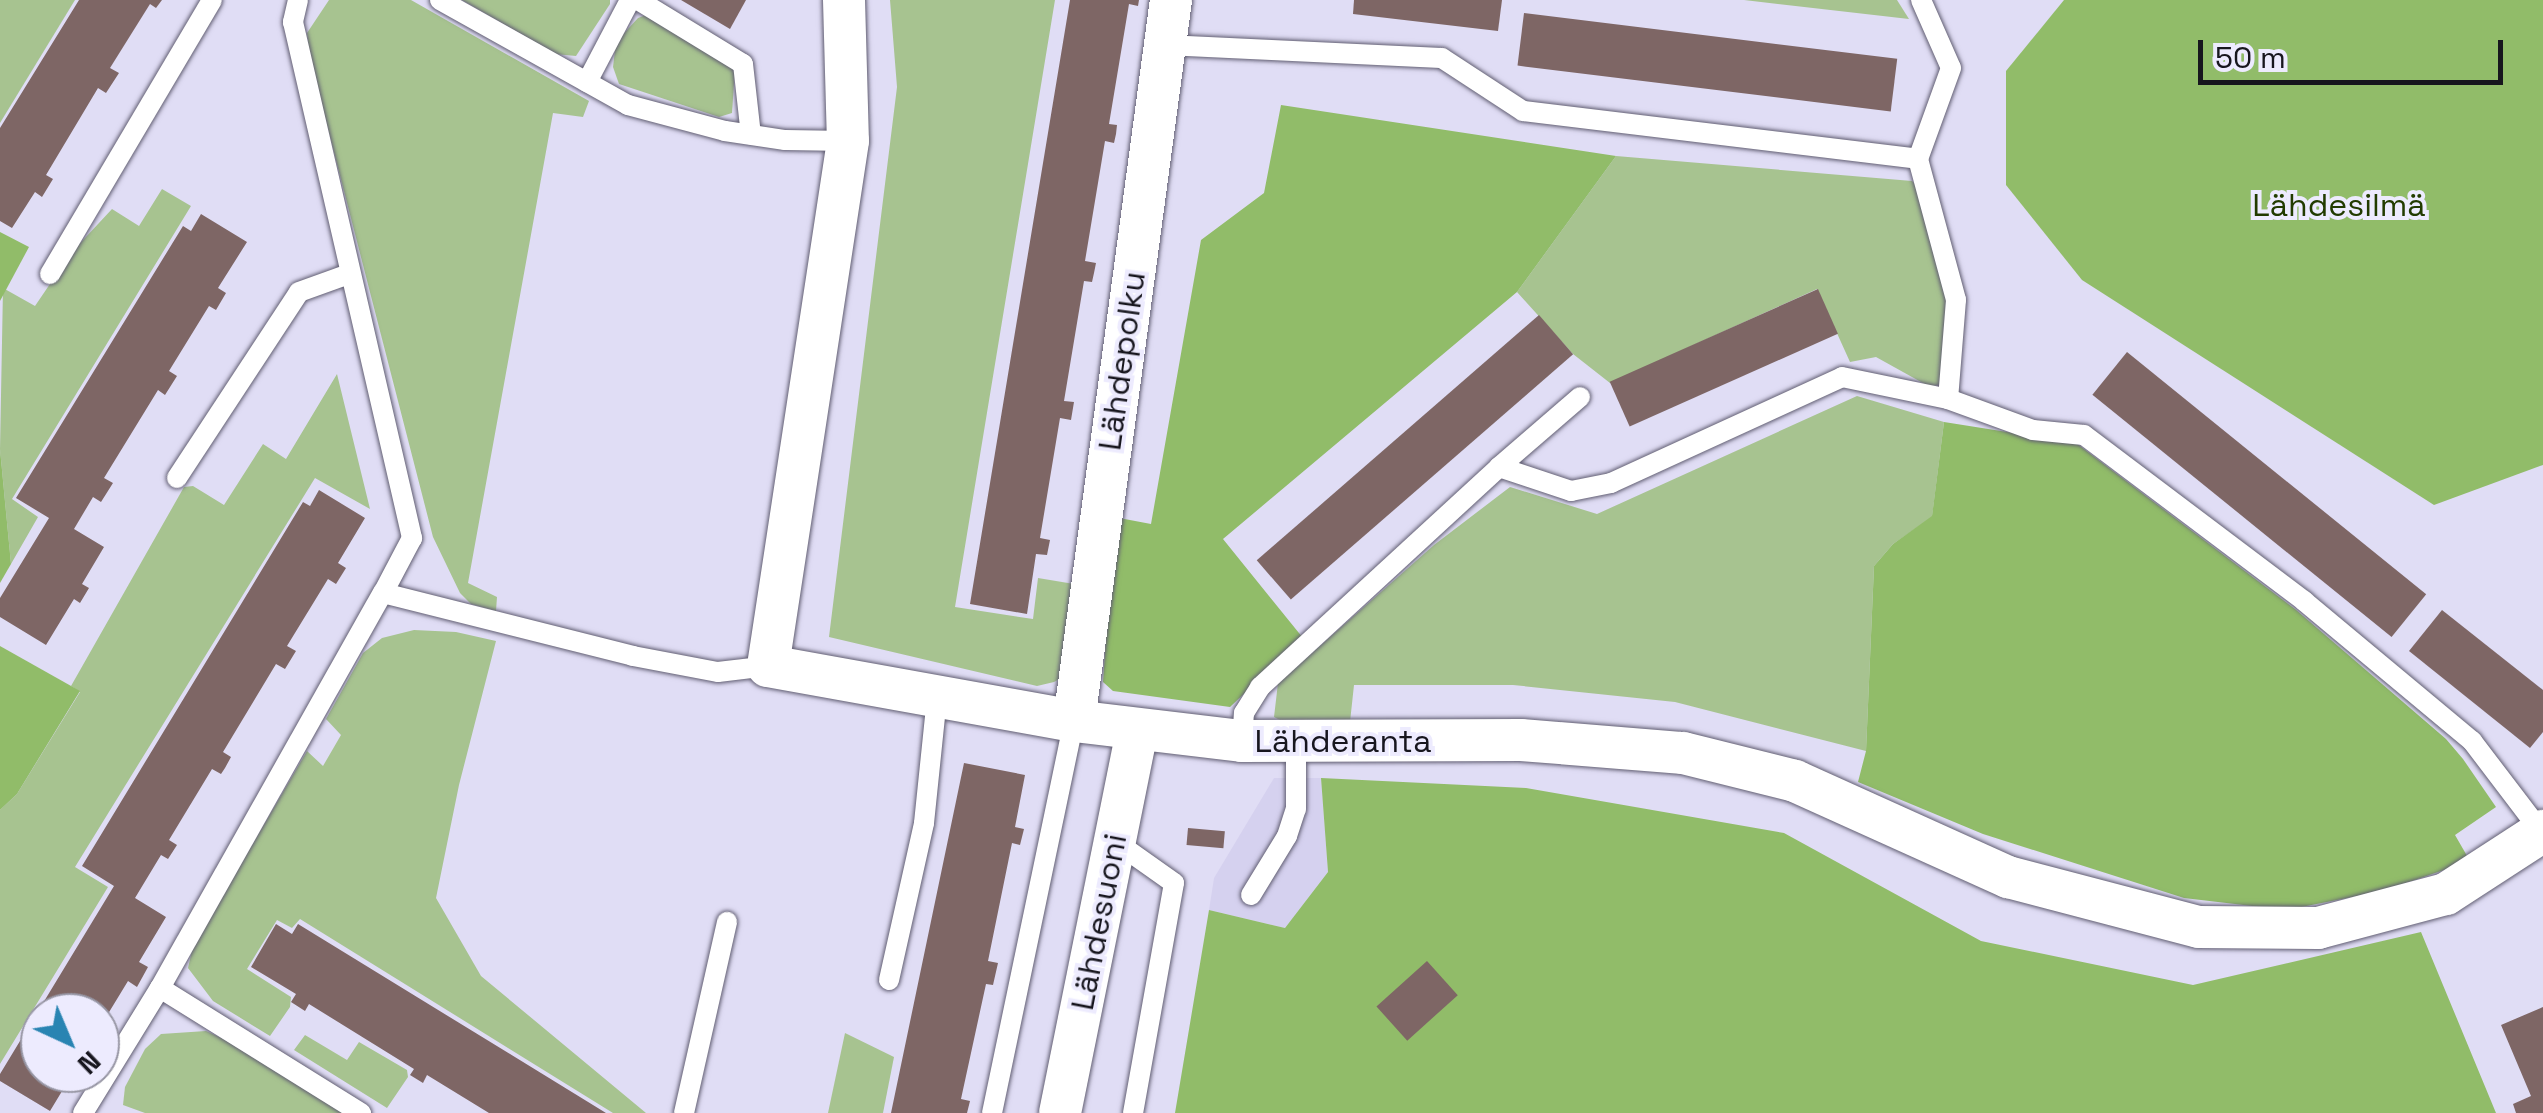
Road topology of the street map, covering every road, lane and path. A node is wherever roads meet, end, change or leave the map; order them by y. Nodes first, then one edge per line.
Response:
1 (212, 0) edge
2 (298, 0) edge
3 (440, 0) edge
4 (634, 0) edge
5 (844, 0) edge
6 (1171, 0) edge
7 (1921, 0) edge
8 (1165, 46) junction
9 (587, 82) junction
10 (751, 135) junction
11 (848, 141) junction
12 (1918, 159) junction
13 (50, 274) dead end
14 (349, 274) junction
15 (1580, 397) dead end
16 (1948, 398) junction
17 (1498, 468) junction
18 (177, 478) dead end
19 (383, 594) junction
20 (768, 666) junction
21 (937, 698) junction
22 (1074, 722) junction
23 (1137, 730) junction
24 (1242, 741) junction
25 (1296, 743) junction
26 (2540, 833) edge
27 (1116, 842) junction
28 (1250, 895) dead end
29 (727, 922) dead end
30 (889, 980) dead end
31 (160, 988) junction
32 (83, 1113) edge
33 (362, 1113) edge
34 (684, 1113) edge
35 (992, 1113) edge
36 (1060, 1113) edge
37 (1133, 1113) edge

1 - 13 lane
2 - 14 lane
3 - 9 lane
4 - 9 lane
4 - 10 lane
5 - 11 street
6 - 8 street, Lähdepolku
7 - 12 lane
8 - 12 lane
8 - 22 street, Lähdepolku
9 - 10 lane
10 - 11 lane
11 - 20 street
12 - 16 lane
14 - 18 lane
14 - 19 lane
15 - 17 lane
16 - 17 lane
16 - 26 lane
17 - 24 lane
19 - 20 lane
19 - 31 lane
20 - 21 street, Lähderanta
21 - 22 street, Lähderanta
21 - 30 lane
22 - 23 street, Lähderanta
22 - 35 lane
23 - 24 street, Lähderanta
23 - 27 street, Lähdesuoni
24 - 25 street, Lähderanta
25 - 26 street, Lähderanta
25 - 28 lane
27 - 36 street, Lähdesuoni
27 - 37 lane
29 - 34 lane
31 - 32 lane
31 - 33 lane

